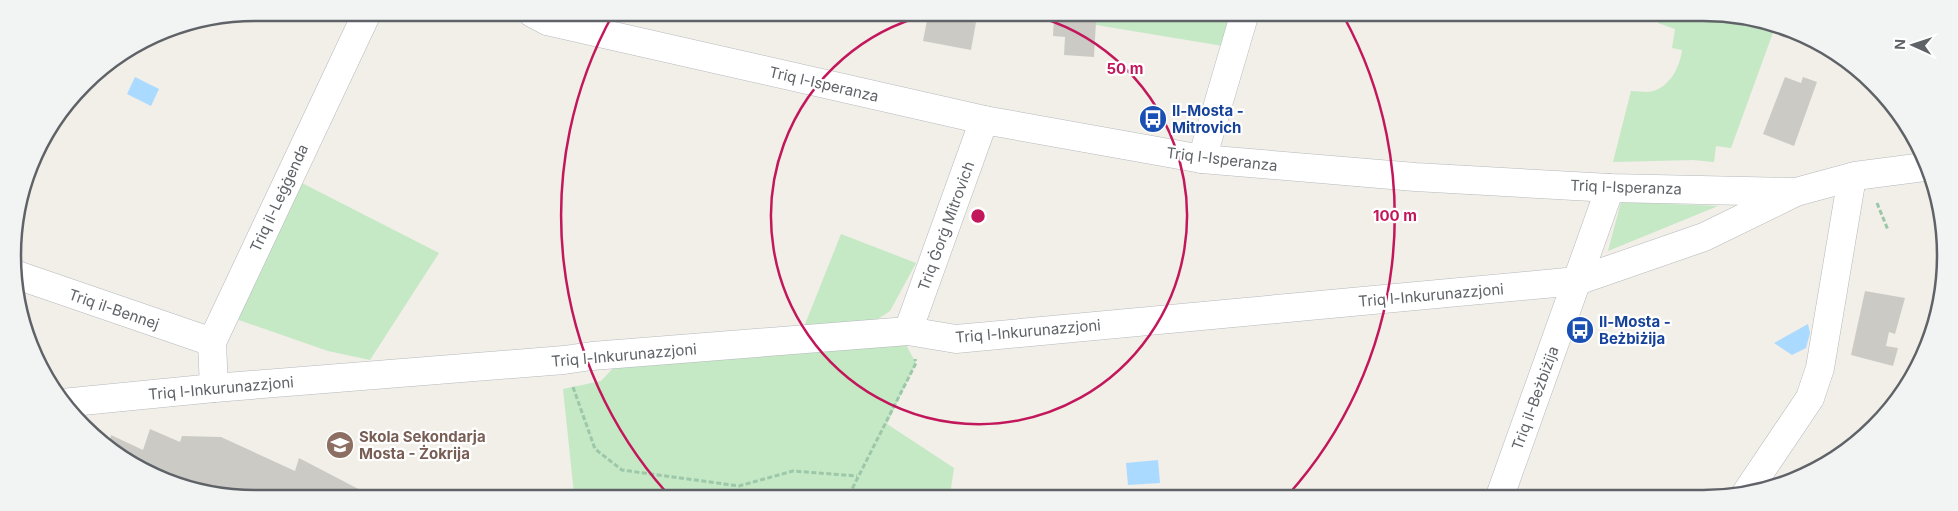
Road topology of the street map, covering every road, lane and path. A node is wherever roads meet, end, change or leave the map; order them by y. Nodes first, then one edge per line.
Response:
1 (362, 21) edge
2 (547, 21) edge
3 (1243, 21) edge
4 (594, 23) edge
5 (984, 120) junction
6 (1202, 159) junction
7 (1920, 168) edge
8 (1852, 177) junction
9 (1610, 188) junction
10 (1796, 192) junction
11 (22, 277) edge
12 (1577, 281) junction
13 (908, 332) junction
14 (212, 342) junction
15 (564, 360) junction
16 (214, 388) junction
17 (73, 402) edge
18 (857, 476) junction
19 (1752, 484) edge
20 (851, 490) edge
21 (1502, 490) edge

1 - 14 street, Triq il-Leġġenda
2 - 4 street, Triq l-Isperanza
3 - 6 street
4 - 5 street, Triq l-Isperanza
5 - 6 street, Triq l-Isperanza
5 - 13 street, Triq Ġorġ Mitrovich
6 - 9 street, Triq l-Isperanza
7 - 8 street, Triq l-Isperanza
8 - 10 street, Triq l-Isperanza
8 - 19 street
9 - 10 street, Triq l-Isperanza
9 - 12 street, Triq il-Beżbiżija
10 - 12 street, Triq l-Inkurunazzjoni
11 - 14 street, Triq il-Bennej
12 - 13 street, Triq l-Inkurunazzjoni
12 - 21 street, Triq il-Beżbiżija
13 - 15 street, Triq l-Inkurunazzjoni
13 - 18 path
14 - 16 street, Triq il-Leġġenda
15 - 16 street, Triq l-Inkurunazzjoni
15 - 18 path
16 - 17 street, Triq l-Inkurunazzjoni
18 - 20 path

